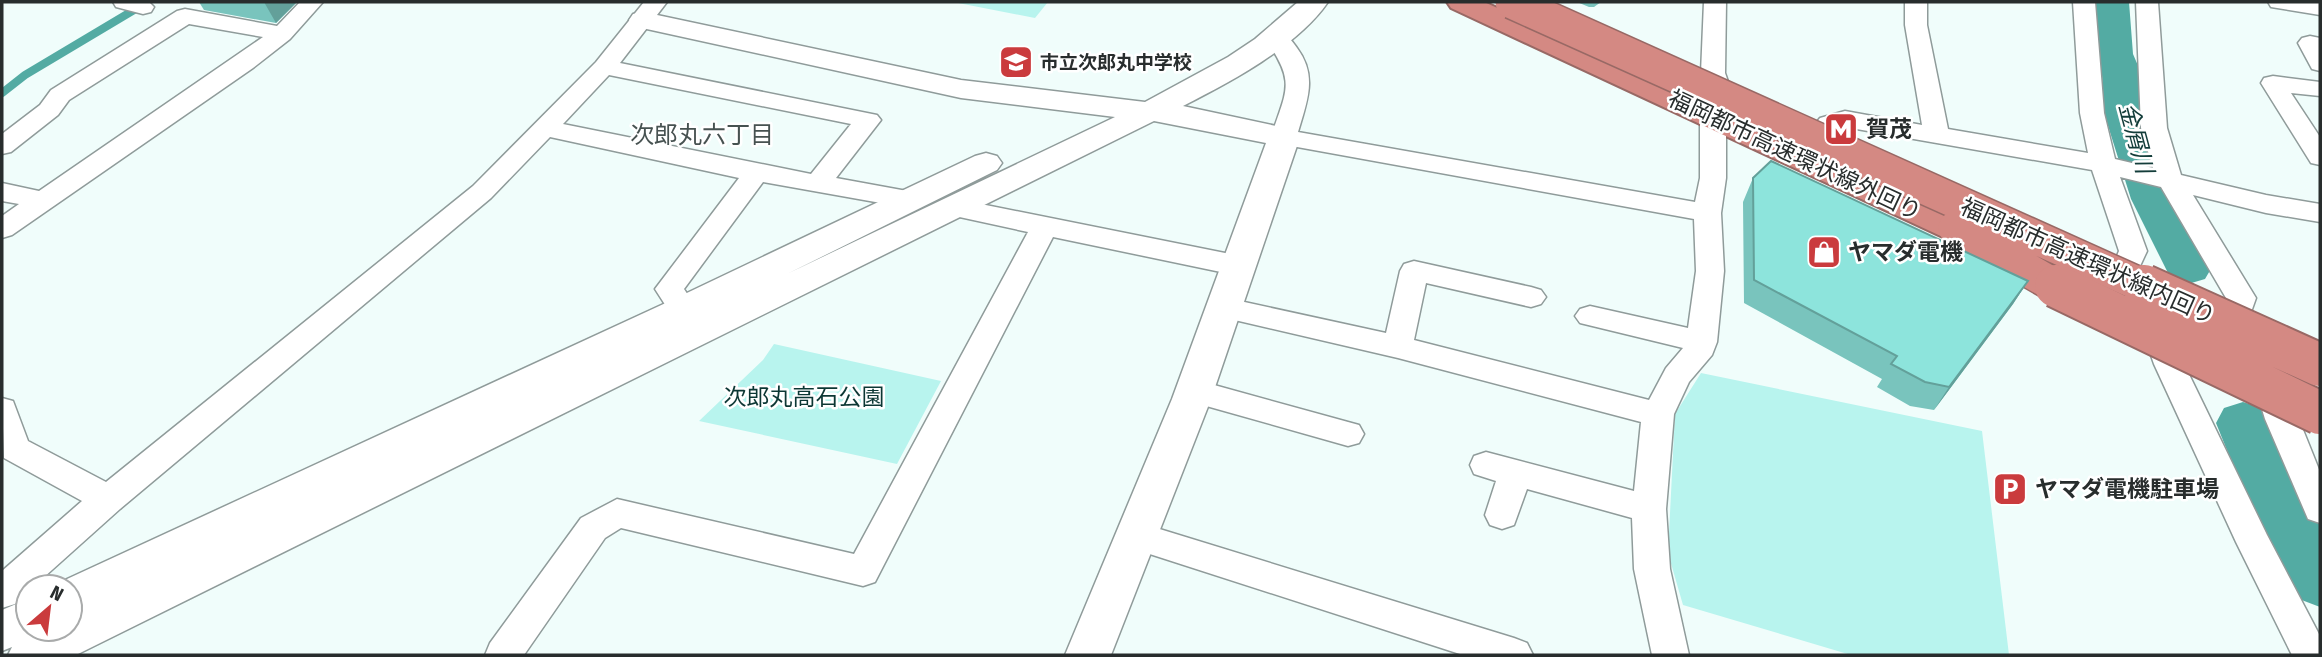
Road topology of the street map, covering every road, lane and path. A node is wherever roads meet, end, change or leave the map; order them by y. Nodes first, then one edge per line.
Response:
1 (312, 2) edge
2 (1286, 2) edge
3 (1314, 2) edge
4 (1461, 2) edge
5 (1512, 2) edge
6 (1715, 2) edge
7 (1916, 2) edge
8 (2084, 2) edge
9 (2147, 2) edge
10 (2279, 2) edge
11 (2320, 5) edge
12 (650, 11) edge
13 (282, 34) junction
14 (1277, 38) junction
15 (2320, 45) edge
16 (2320, 64) edge
17 (604, 67) junction
18 (2320, 89) edge
19 (1719, 90) dead end
20 (1104, 106) junction
21 (1147, 111) junction
22 (1713, 123) dead end
23 (546, 128) junction
24 (1936, 134) junction
25 (1819, 135) dead end
26 (1284, 138) junction
27 (2, 146) edge
28 (2320, 157) edge
29 (2103, 164) junction
30 (756, 173) junction
31 (2169, 178) junction
32 (819, 182) junction
33 (2, 192) edge
34 (909, 198) junction
35 (43, 201) junction
36 (951, 207) junction
37 (1707, 213) junction
38 (2320, 213) edge
39 (1045, 226) junction
40 (1955, 228) junction
41 (2, 229) edge
42 (1240, 266) junction
43 (2112, 269) junction
44 (1531, 297) dead end
45 (1226, 308) junction
46 (683, 310) junction
47 (1590, 316) dead end
48 (2235, 322) dead end
49 (2156, 327) dead end
50 (1702, 342) junction
51 (1398, 347) junction
52 (2320, 359) edge
53 (2320, 365) edge
54 (2268, 380) dead end
55 (1196, 392) junction
56 (2320, 396) edge
57 (2, 410) edge
58 (1658, 414) junction
59 (2320, 414) edge
60 (1348, 433) dead end
61 (108, 499) junction
62 (1649, 509) junction
63 (2320, 509) edge
64 (1502, 515) dead end
65 (1140, 537) junction
66 (84, 592) edge
67 (2, 593) edge
68 (32, 655) edge
69 (503, 655) edge
70 (1088, 655) edge
71 (1514, 655) edge
72 (1671, 655) edge
73 (2311, 655) edge

1 - 13 street
2 - 20 street
3 - 14 street
4 - 40 highway, 福岡都市高速環状線外回り
5 - 43 highway, 福岡都市高速環状線内回り, bridge
6 - 19 street
7 - 24 street
8 - 29 street
9 - 31 street
10 - 11 street
12 - 17 street
12 - 20 street
13 - 27 street
13 - 35 street
14 - 21 street
14 - 26 street
15 - 16 street
17 - 23 street
17 - 32 street
18 - 28 street
20 - 21 street
20 - 34 street
21 - 26 street
21 - 36 street
22 - 37 street
23 - 30 street
23 - 61 street
24 - 25 street
24 - 29 street
26 - 37 street
26 - 42 street
29 - 31 street
29 - 43 street
30 - 32 street
30 - 46 street
31 - 38 street
31 - 48 street
32 - 34 street
33 - 35 street
34 - 46 street
35 - 41 street
36 - 39 street
36 - 68 street
37 - 50 street
39 - 42 street
39 - 69 street
40 - 56 highway, 福岡都市高速環状線外回り, bridge
40 - 59 highway, bridge
42 - 45 street
43 - 52 highway, bridge
43 - 53 highway, 福岡都市高速環状線内回り, bridge
44 - 51 street
45 - 51 street
45 - 55 street
46 - 66 street
47 - 50 street
49 - 73 street
50 - 58 street
51 - 58 street
54 - 63 street
55 - 60 street
55 - 65 street
57 - 61 street
58 - 62 street
61 - 67 street
62 - 64 street
62 - 72 street
65 - 70 street
65 - 71 street

